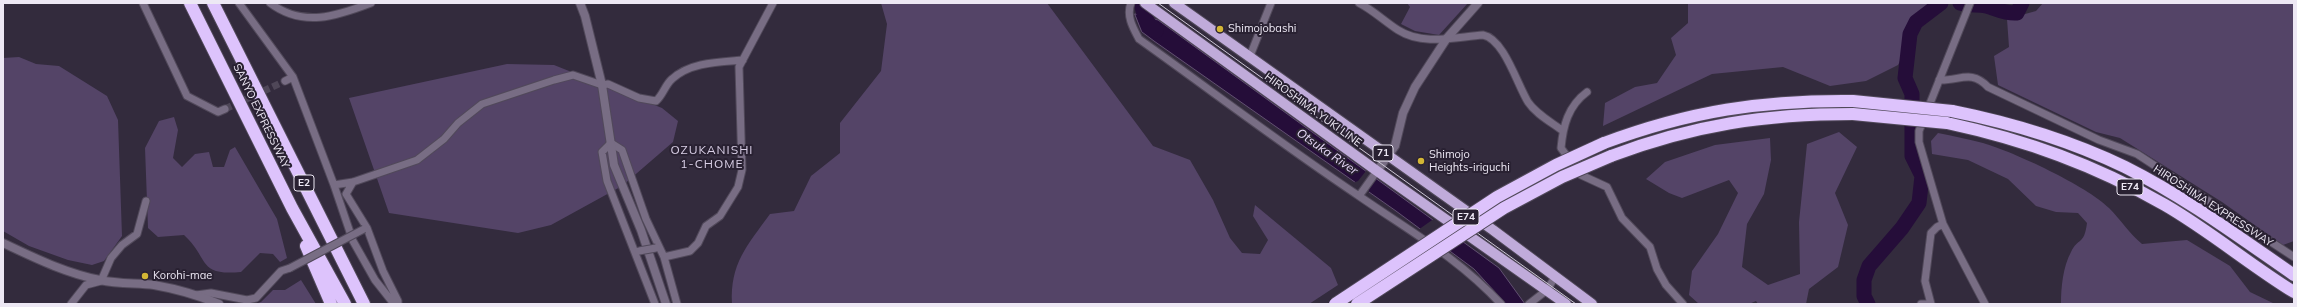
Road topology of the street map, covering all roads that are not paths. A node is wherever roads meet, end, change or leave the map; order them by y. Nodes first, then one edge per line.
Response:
1 (143, 3) edge
2 (190, 3) edge
3 (213, 3) edge
4 (239, 3) edge
5 (270, 3) edge
6 (371, 3) edge
7 (580, 3) edge
8 (773, 3) edge
9 (1131, 3) edge
10 (1146, 3) edge
11 (1174, 3) edge
12 (1271, 3) edge
13 (1359, 3) edge
14 (1478, 3) edge
15 (1969, 5) edge
16 (1447, 38) junction
17 (1250, 56) junction
18 (743, 60) junction
19 (244, 62) junction
20 (293, 77) junction
21 (1938, 80) junction
22 (285, 81) tunnel mouth
23 (602, 85) junction
24 (1587, 92) dead end
25 (224, 109) tunnel mouth
26 (1563, 131) junction
27 (610, 143) junction
28 (1389, 157) junction
29 (1376, 173) junction
30 (353, 182) junction
31 (334, 185) junction
32 (1361, 194) junction
33 (146, 201) dead end
34 (292, 208) junction
35 (1943, 224) junction
36 (365, 229) junction
37 (3, 243) edge
38 (658, 248) junction
39 (637, 251) junction
40 (664, 257) junction
41 (2294, 257) edge
42 (2294, 275) edge
43 (1555, 277) junction
44 (102, 280) junction
45 (1547, 290) junction
46 (2294, 292) edge
47 (196, 295) junction
48 (1531, 302) edge
49 (71, 304) edge
50 (219, 304) edge
51 (331, 304) edge
52 (345, 304) edge
53 (364, 304) edge
54 (370, 304) edge
55 (394, 304) edge
56 (398, 304) edge
57 (655, 304) edge
58 (666, 304) edge
59 (677, 304) edge
60 (1335, 304) edge
61 (1357, 304) edge
62 (1501, 304) edge
63 (1566, 304) edge
64 (1592, 304) edge
65 (1683, 304) edge
66 (1921, 304) edge
67 (1985, 304) edge

1 - 25 street
2 - 34 highway, SANYO EXPRESSWAY / E2
3 - 19 highway, SANYO EXPRESSWAY / E2
4 - 20 street
5 - 6 street
7 - 23 street
8 - 18 street
9 - 32 street
10 - 29 main road, HIROSHIMA YUKI LINE / 71
11 - 17 main road, HIROSHIMA YUKI LINE / 71
12 - 17 street
13 - 16 street
14 - 16 street
15 - 21 street
16 - 26 street
16 - 28 street
17 - 28 main road, HIROSHIMA YUKI LINE / 71
18 - 23 street
18 - 40 street
19 - 53 highway, SANYO EXPRESSWAY / E2
19 - 54 highway
20 - 22 street
20 - 31 street
21 - 35 street
21 - 41 street
23 - 27 street
23 - 30 street
24 - 26 street
26 - 65 street
27 - 38 street
27 - 39 street
27 - 58 street
28 - 29 street
28 - 43 main road, HIROSHIMA YUKI LINE / 71
29 - 32 street
29 - 45 main road, HIROSHIMA YUKI LINE / 71
30 - 31 street
30 - 36 street
31 - 55 street
32 - 62 street
33 - 44 street
34 - 51 highway
34 - 52 highway, SANYO EXPRESSWAY / E2
35 - 66 street
35 - 67 street
36 - 47 street, bridge
36 - 56 street
37 - 44 street
38 - 39 street, bridge
38 - 40 street
39 - 57 street
40 - 59 street
42 - 60 highway, HIROSHIMA EXPRESSWAY / E74, bridge
43 - 45 street
43 - 64 main road, HIROSHIMA YUKI LINE / 71
44 - 47 street
44 - 49 street
45 - 48 street
45 - 63 main road, HIROSHIMA YUKI LINE / 71
46 - 61 highway, E74, bridge
47 - 50 street

